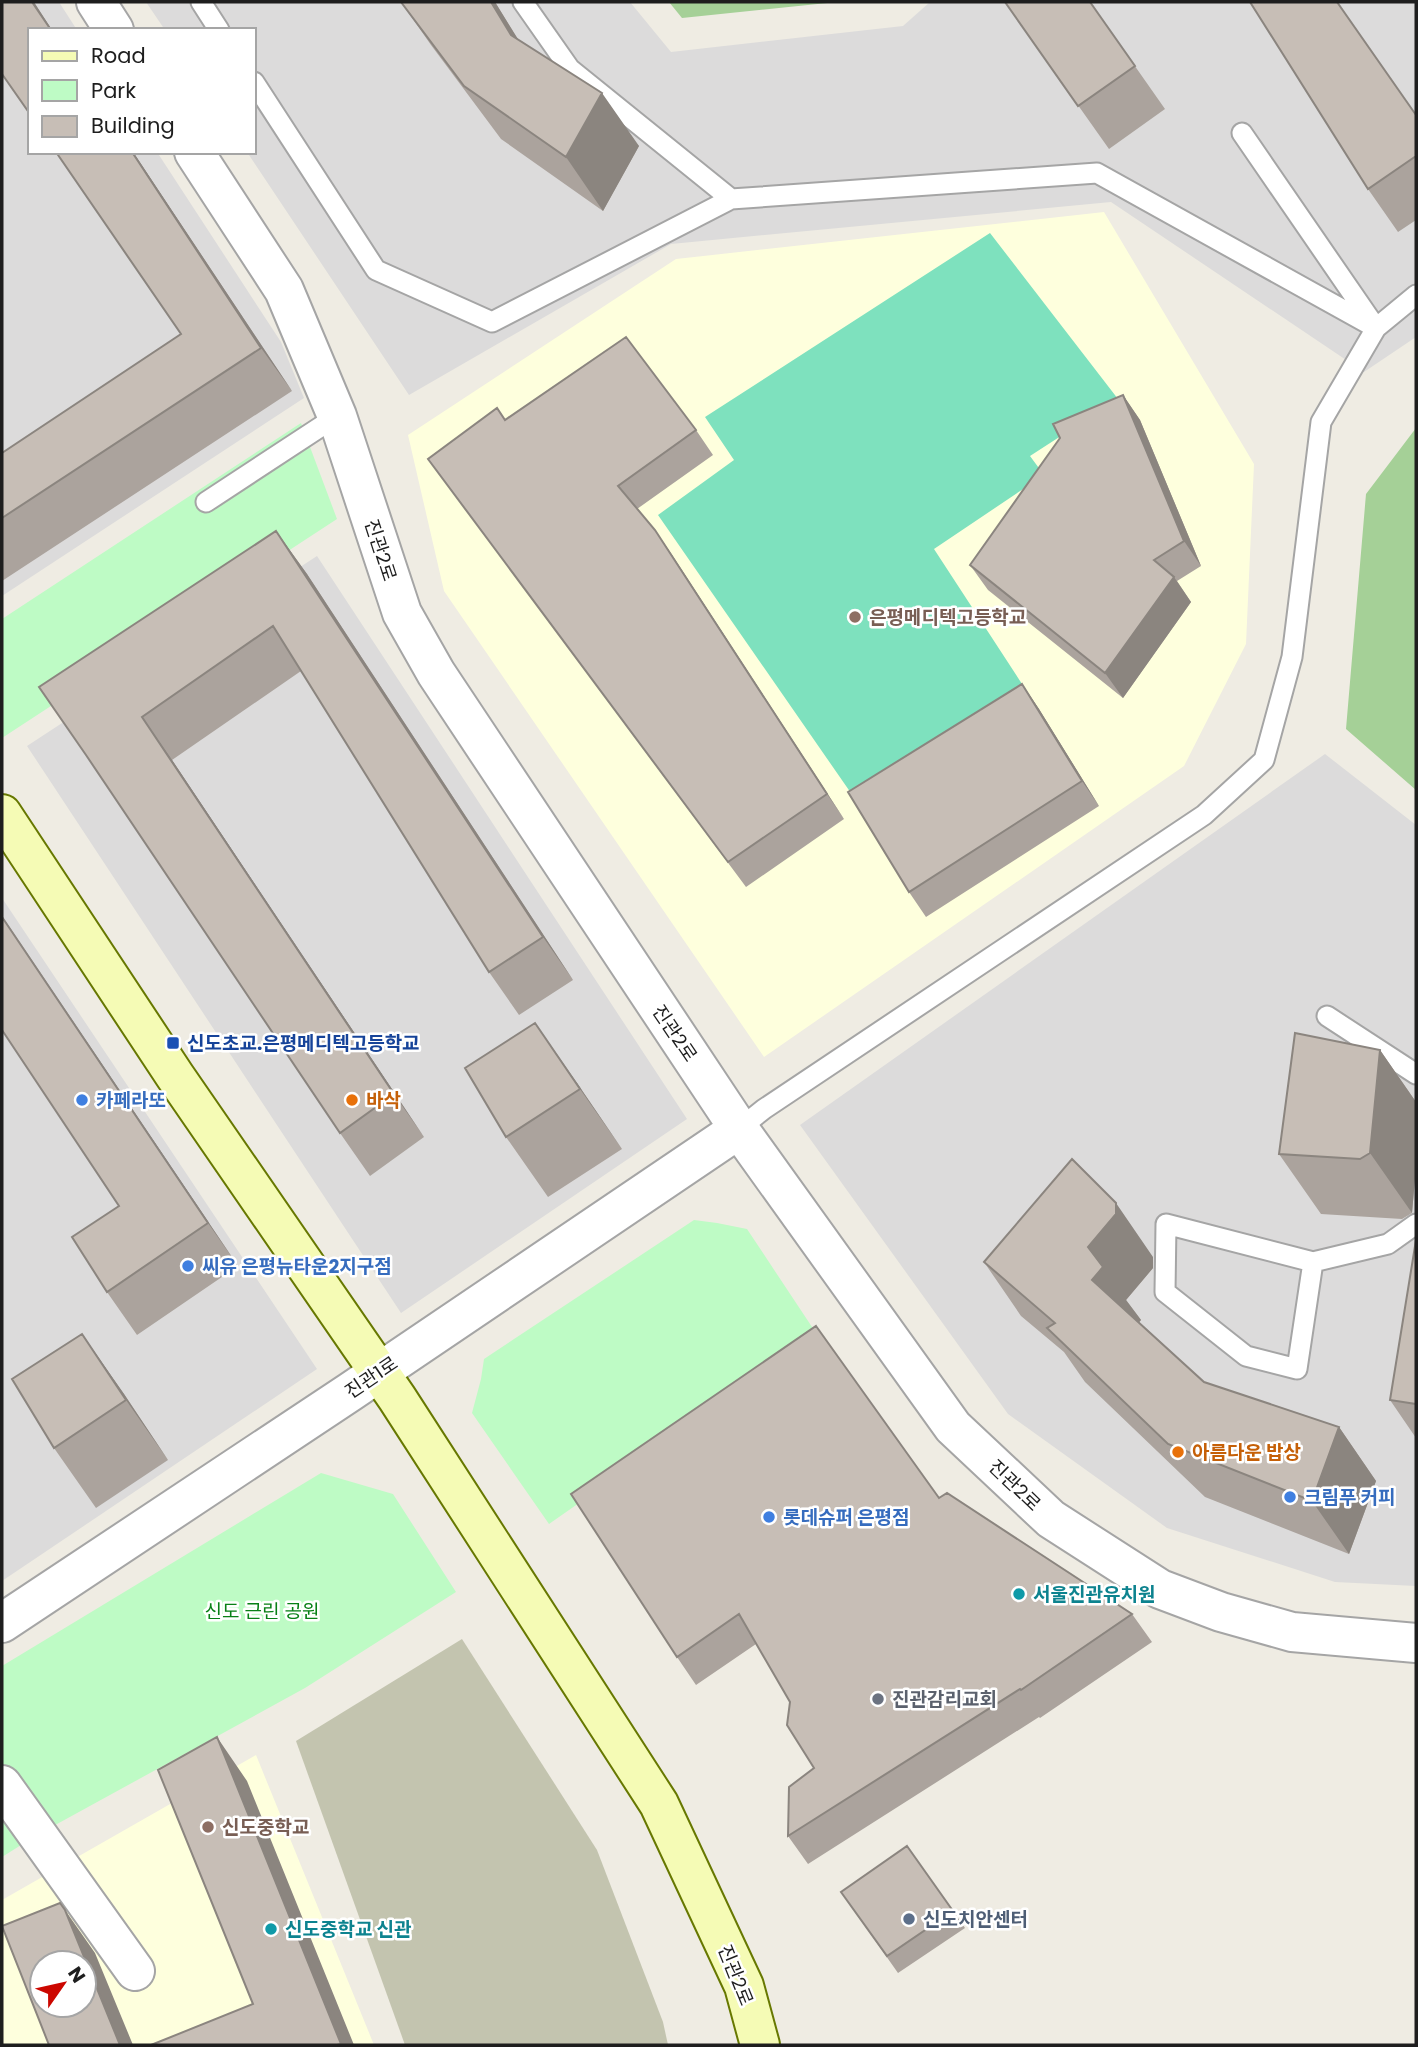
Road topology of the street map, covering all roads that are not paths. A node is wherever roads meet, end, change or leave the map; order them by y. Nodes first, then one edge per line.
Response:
1 (96, 2) edge
2 (201, 2) edge
3 (523, 2) edge
4 (113, 28) edge
5 (218, 28) edge
6 (256, 85) edge
7 (1242, 133) dead end
8 (195, 154) edge
9 (731, 199) junction
10 (1416, 295) edge
11 (1376, 328) junction
12 (337, 416) junction
13 (206, 502) dead end
14 (2, 814) edge
15 (1327, 1016) dead end
16 (1416, 1074) edge
17 (739, 1129) junction
18 (1416, 1224) edge
19 (1313, 1262) junction
20 (379, 1371) junction
21 (2, 1623) edge
22 (1416, 1643) edge
23 (2, 1785) edge
24 (135, 1971) dead end
25 (760, 2045) edge

1 - 4 street
2 - 5 lane
3 - 9 lane
6 - 9 lane
7 - 11 lane
8 - 12 street, 진관2로
9 - 11 lane
10 - 11 lane
11 - 17 lane
12 - 13 lane
12 - 17 street, 진관2로
14 - 20 street, 진관2로
15 - 16 lane
17 - 20 street, 진관1로
17 - 22 street, 진관2로
18 - 19 lane
19 - 19 lane
20 - 21 street, 진관1로
20 - 25 street, 진관2로
23 - 24 street

